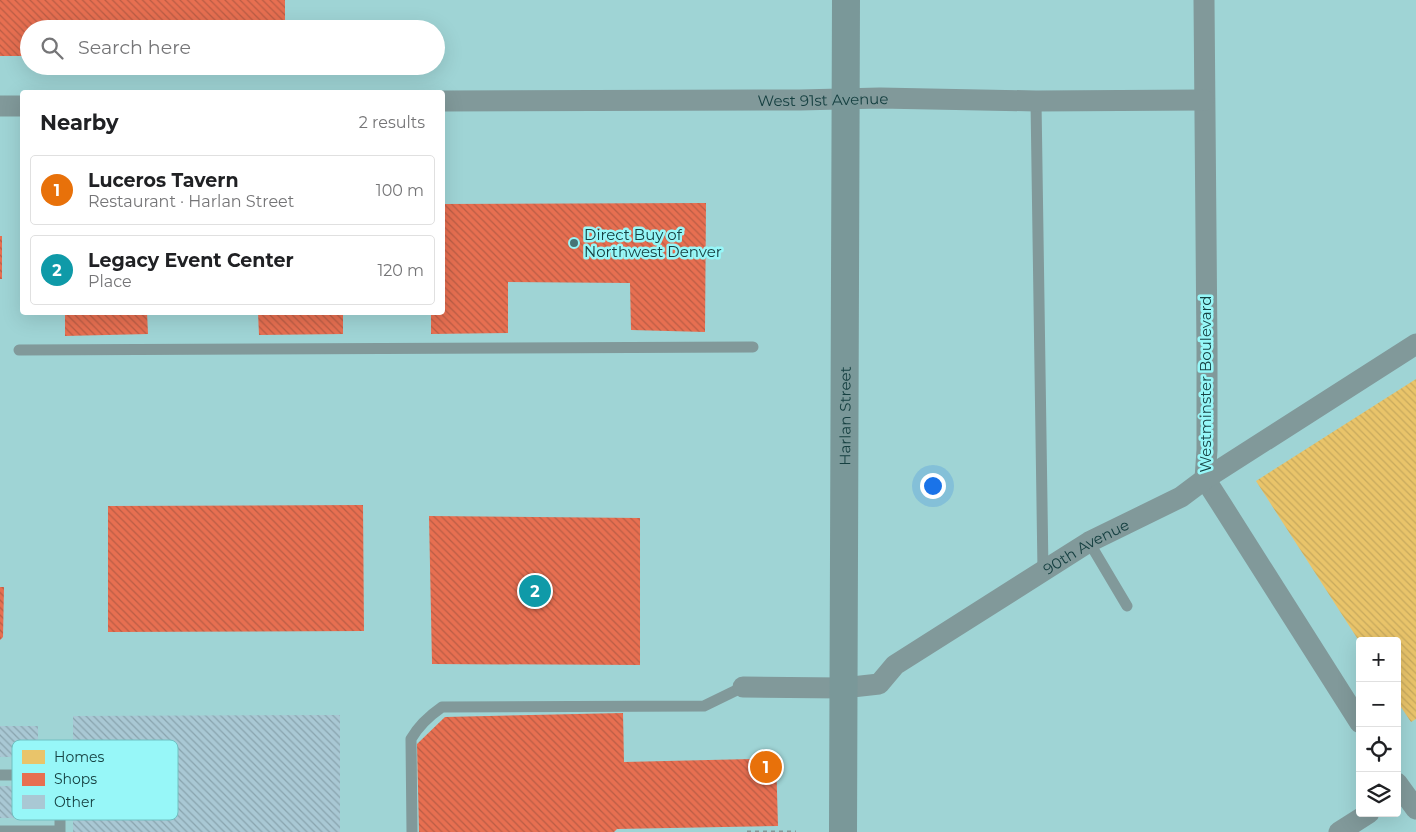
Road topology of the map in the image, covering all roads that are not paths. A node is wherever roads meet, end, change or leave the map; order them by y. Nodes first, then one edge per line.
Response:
1 (846, 0) edge
2 (1204, 0) edge
3 (845, 99) junction
4 (1204, 100) junction
5 (445, 101) edge
6 (1036, 101) junction
7 (0, 106) edge
8 (20, 106) edge
9 (1416, 344) edge
10 (752, 347) dead end
11 (19, 350) dead end
12 (1205, 479) junction
13 (1089, 542) junction
14 (1043, 571) junction
15 (1127, 606) dead end
16 (743, 687) joint
17 (843, 688) junction
18 (1356, 717) edge
19 (1403, 788) edge
20 (1416, 809) edge
21 (1363, 817) edge
22 (0, 831) edge
23 (60, 832) edge
24 (412, 832) edge
25 (843, 832) edge
26 (1339, 832) edge

1 - 3 street, Harlan Street
2 - 4 street, Westminster Boulevard
3 - 5 street, West 91st Avenue
3 - 6 street, West 91st Avenue
3 - 17 street, Harlan Street
4 - 6 street, West 91st Avenue
4 - 12 street, Westminster Boulevard
6 - 14 lane
7 - 8 street
9 - 12 street, 90th Avenue
10 - 11 lane
12 - 13 street, 90th Avenue
12 - 18 street, Westminster Boulevard
13 - 14 street, 90th Avenue
13 - 15 lane
14 - 17 street, 90th Avenue
16 - 17 street, 90th Avenue
16 - 24 lane
17 - 25 street, Harlan Street
19 - 20 street
21 - 26 street
22 - 23 lane

